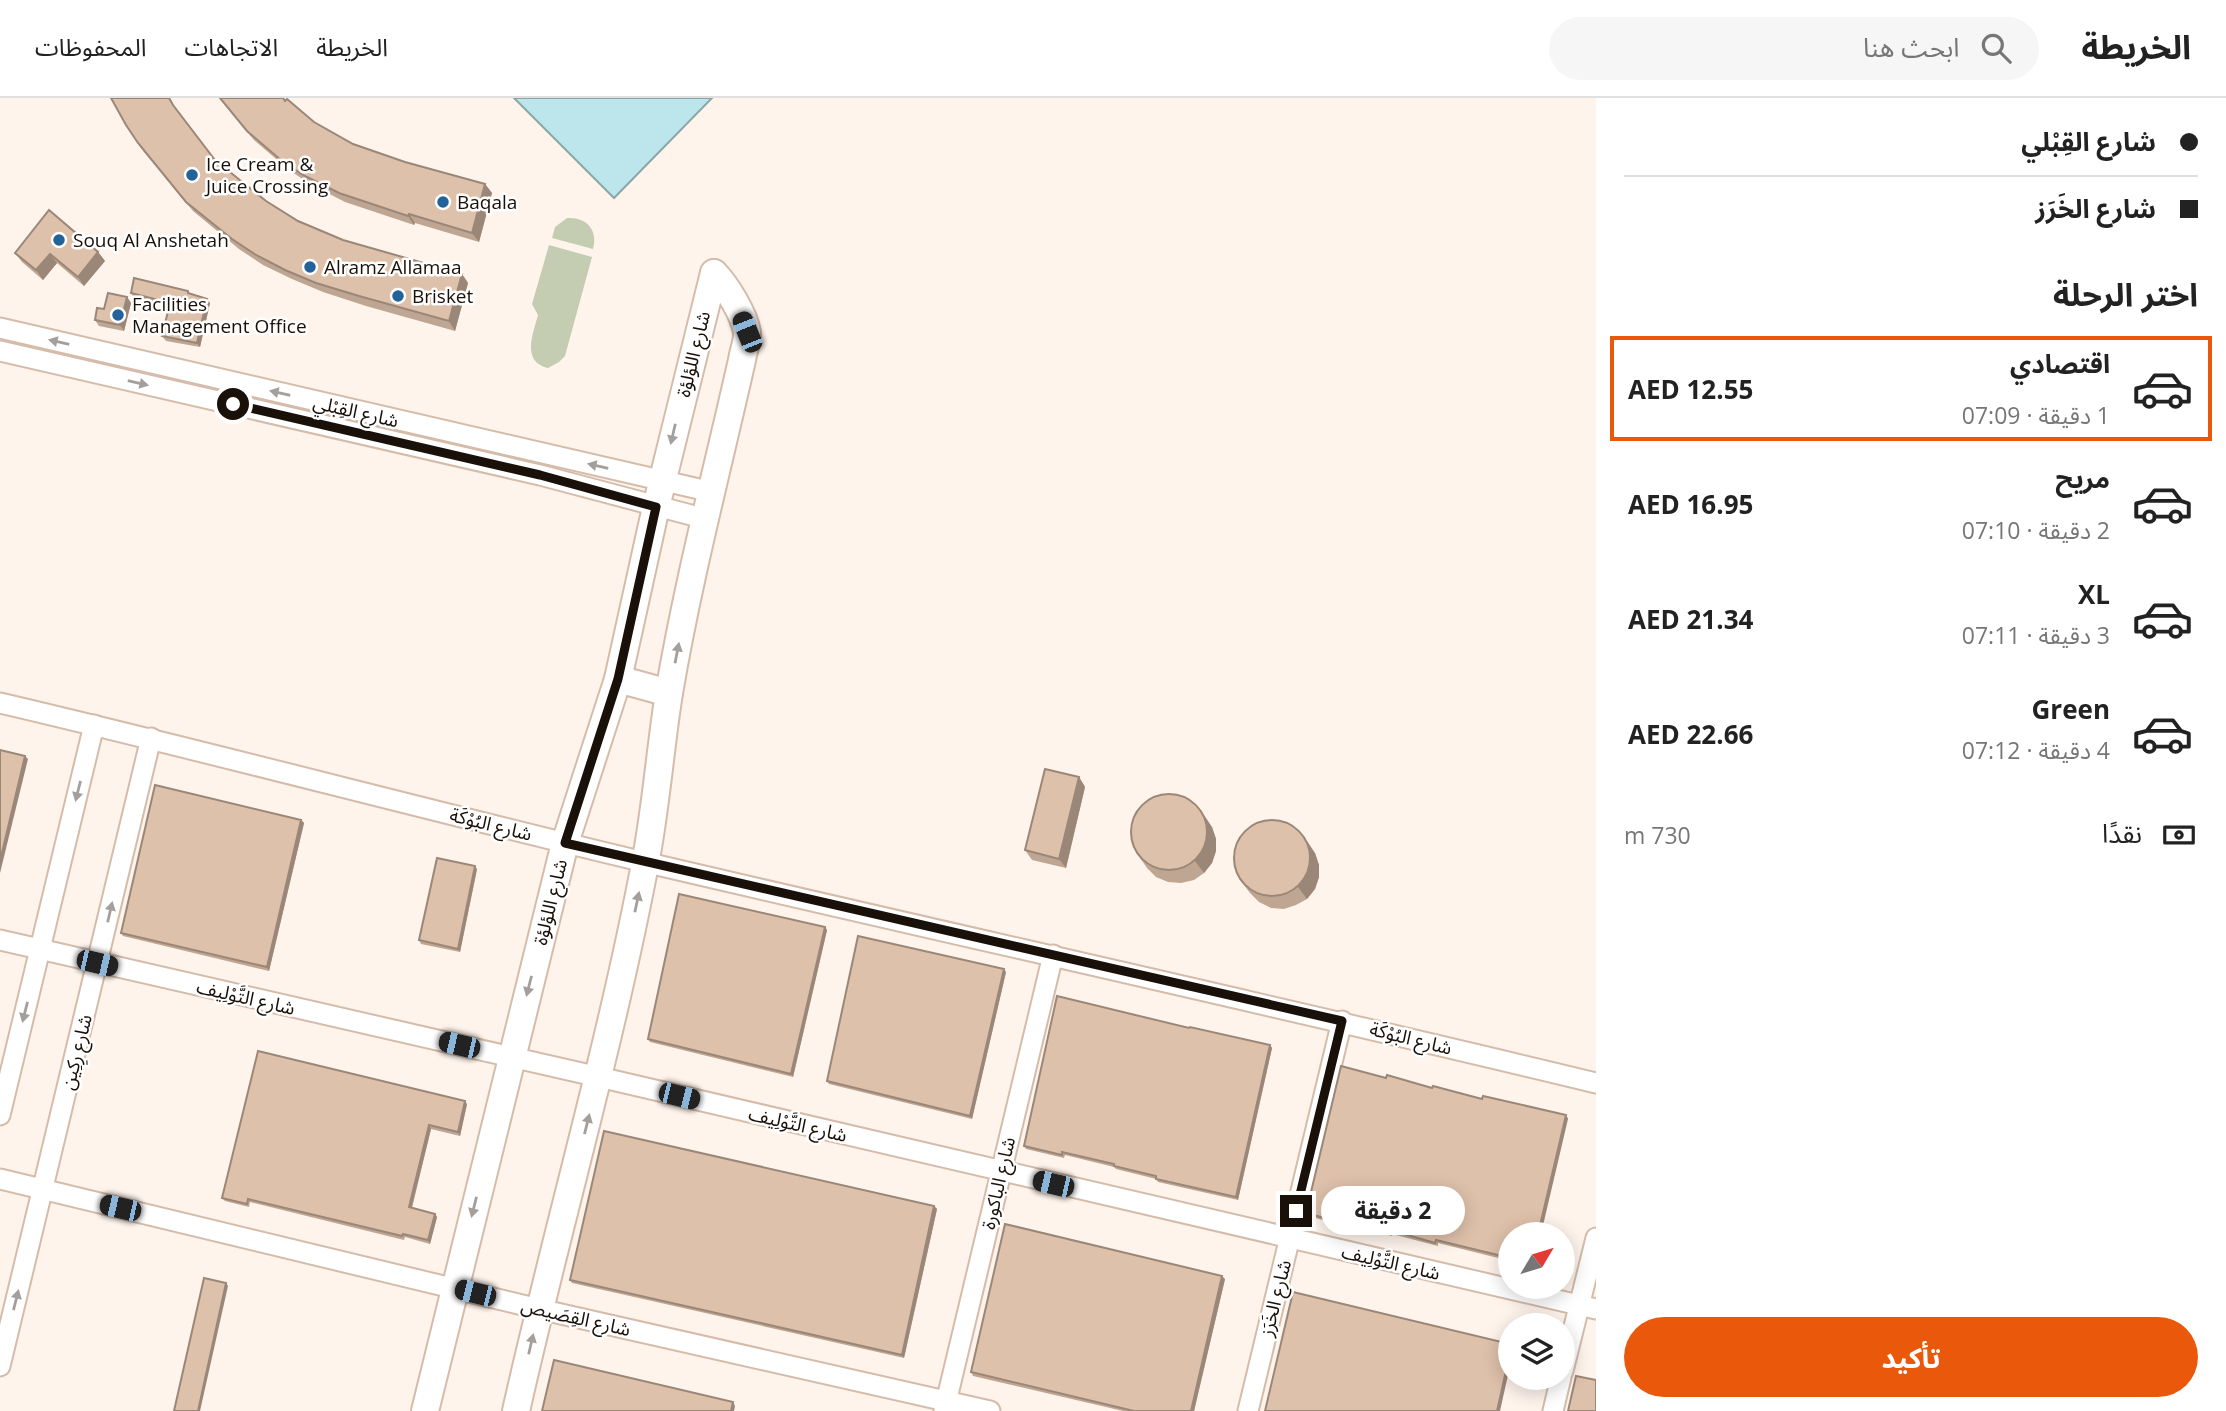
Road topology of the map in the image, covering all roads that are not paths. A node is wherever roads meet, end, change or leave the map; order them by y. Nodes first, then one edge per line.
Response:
1 (0, 328) edge
2 (0, 351) edge
3 (662, 481) junction
4 (712, 492) junction
5 (656, 507) junction
6 (706, 519) junction
7 (618, 679) junction
8 (669, 693) junction
9 (0, 703) edge
10 (94, 725) junction
11 (151, 738) junction
12 (565, 843) junction
13 (646, 862) junction
14 (0, 940) edge
15 (40, 950) junction
16 (1053, 955) junction
17 (97, 963) junction
18 (1342, 1021) junction
19 (511, 1057) junction
20 (599, 1077) junction
21 (1596, 1083) edge
22 (0, 1115) edge
23 (1000, 1172) junction
24 (0, 1179) edge
25 (43, 1189) junction
26 (1289, 1238) junction
27 (1596, 1238) edge
28 (454, 1287) junction
29 (1588, 1307) edge
30 (538, 1309) junction
31 (1575, 1340) edge
32 (0, 1366) edge
33 (1558, 1390) edge
34 (945, 1406) edge
35 (425, 1411) edge
36 (516, 1411) edge
37 (989, 1411) edge
38 (1248, 1411) edge
39 (1553, 1411) edge

3 -> 1 street, شارع القِبْلي
2 -> 5 street, شارع القِبْلي
3 - 4 street, شارع القِبْلي
4 -> 3 street, شارع اللؤلؤة
3 - 5 street, شارع اللؤلؤة
4 - 6 street
5 - 6 street, شارع القِبْلي
5 - 7 street, شارع اللؤلؤة
8 -> 6 street
7 - 8 street
7 - 12 street, شارع اللؤلؤة
8 - 13 street
9 - 10 street, شارع البُوْكَة
10 - 11 street, شارع البُوْكَة
10 -> 15 street
11 - 12 street, شارع البُوْكَة
17 -> 11 street, شارع رِكِين
12 - 13 street, شارع البُوْكَة
12 -> 19 street, شارع اللؤلؤة
13 - 16 street, شارع البُوْكَة
20 -> 13 street
14 - 15 street, شارع التَّوْلِيف
15 - 17 street, شارع التَّوْلِيف
15 -> 22 street
16 - 18 street, شارع البُوْكَة
16 - 23 street, شارع الباكورة
17 - 19 street, شارع التَّوْلِيف
17 - 25 street, شارع رِكِين
18 - 21 street, شارع البُوْكَة
18 - 26 street, شارع الخَرَز
19 - 20 street, شارع التَّوْلِيف
19 -> 28 street, شارع اللؤلؤة
20 - 23 street, شارع التَّوْلِيف
30 -> 20 street
23 - 26 street, شارع التَّوْلِيف
23 - 34 street, شارع الباكورة
24 - 25 street, شارع القِصَيص
25 - 28 street, شارع القِصَيص
32 -> 25 street, شارع رِكِين
26 - 29 street, شارع التَّوْلِيف
26 - 38 street, شارع الخَرَز
27 - 29 street
28 - 30 street, شارع القِصَيص
28 - 35 street, شارع اللؤلؤة
29 - 31 street
30 - 34 street, شارع القِصَيص
36 -> 30 street
33 - 39 street
34 - 37 street, شارع القِصَيص

